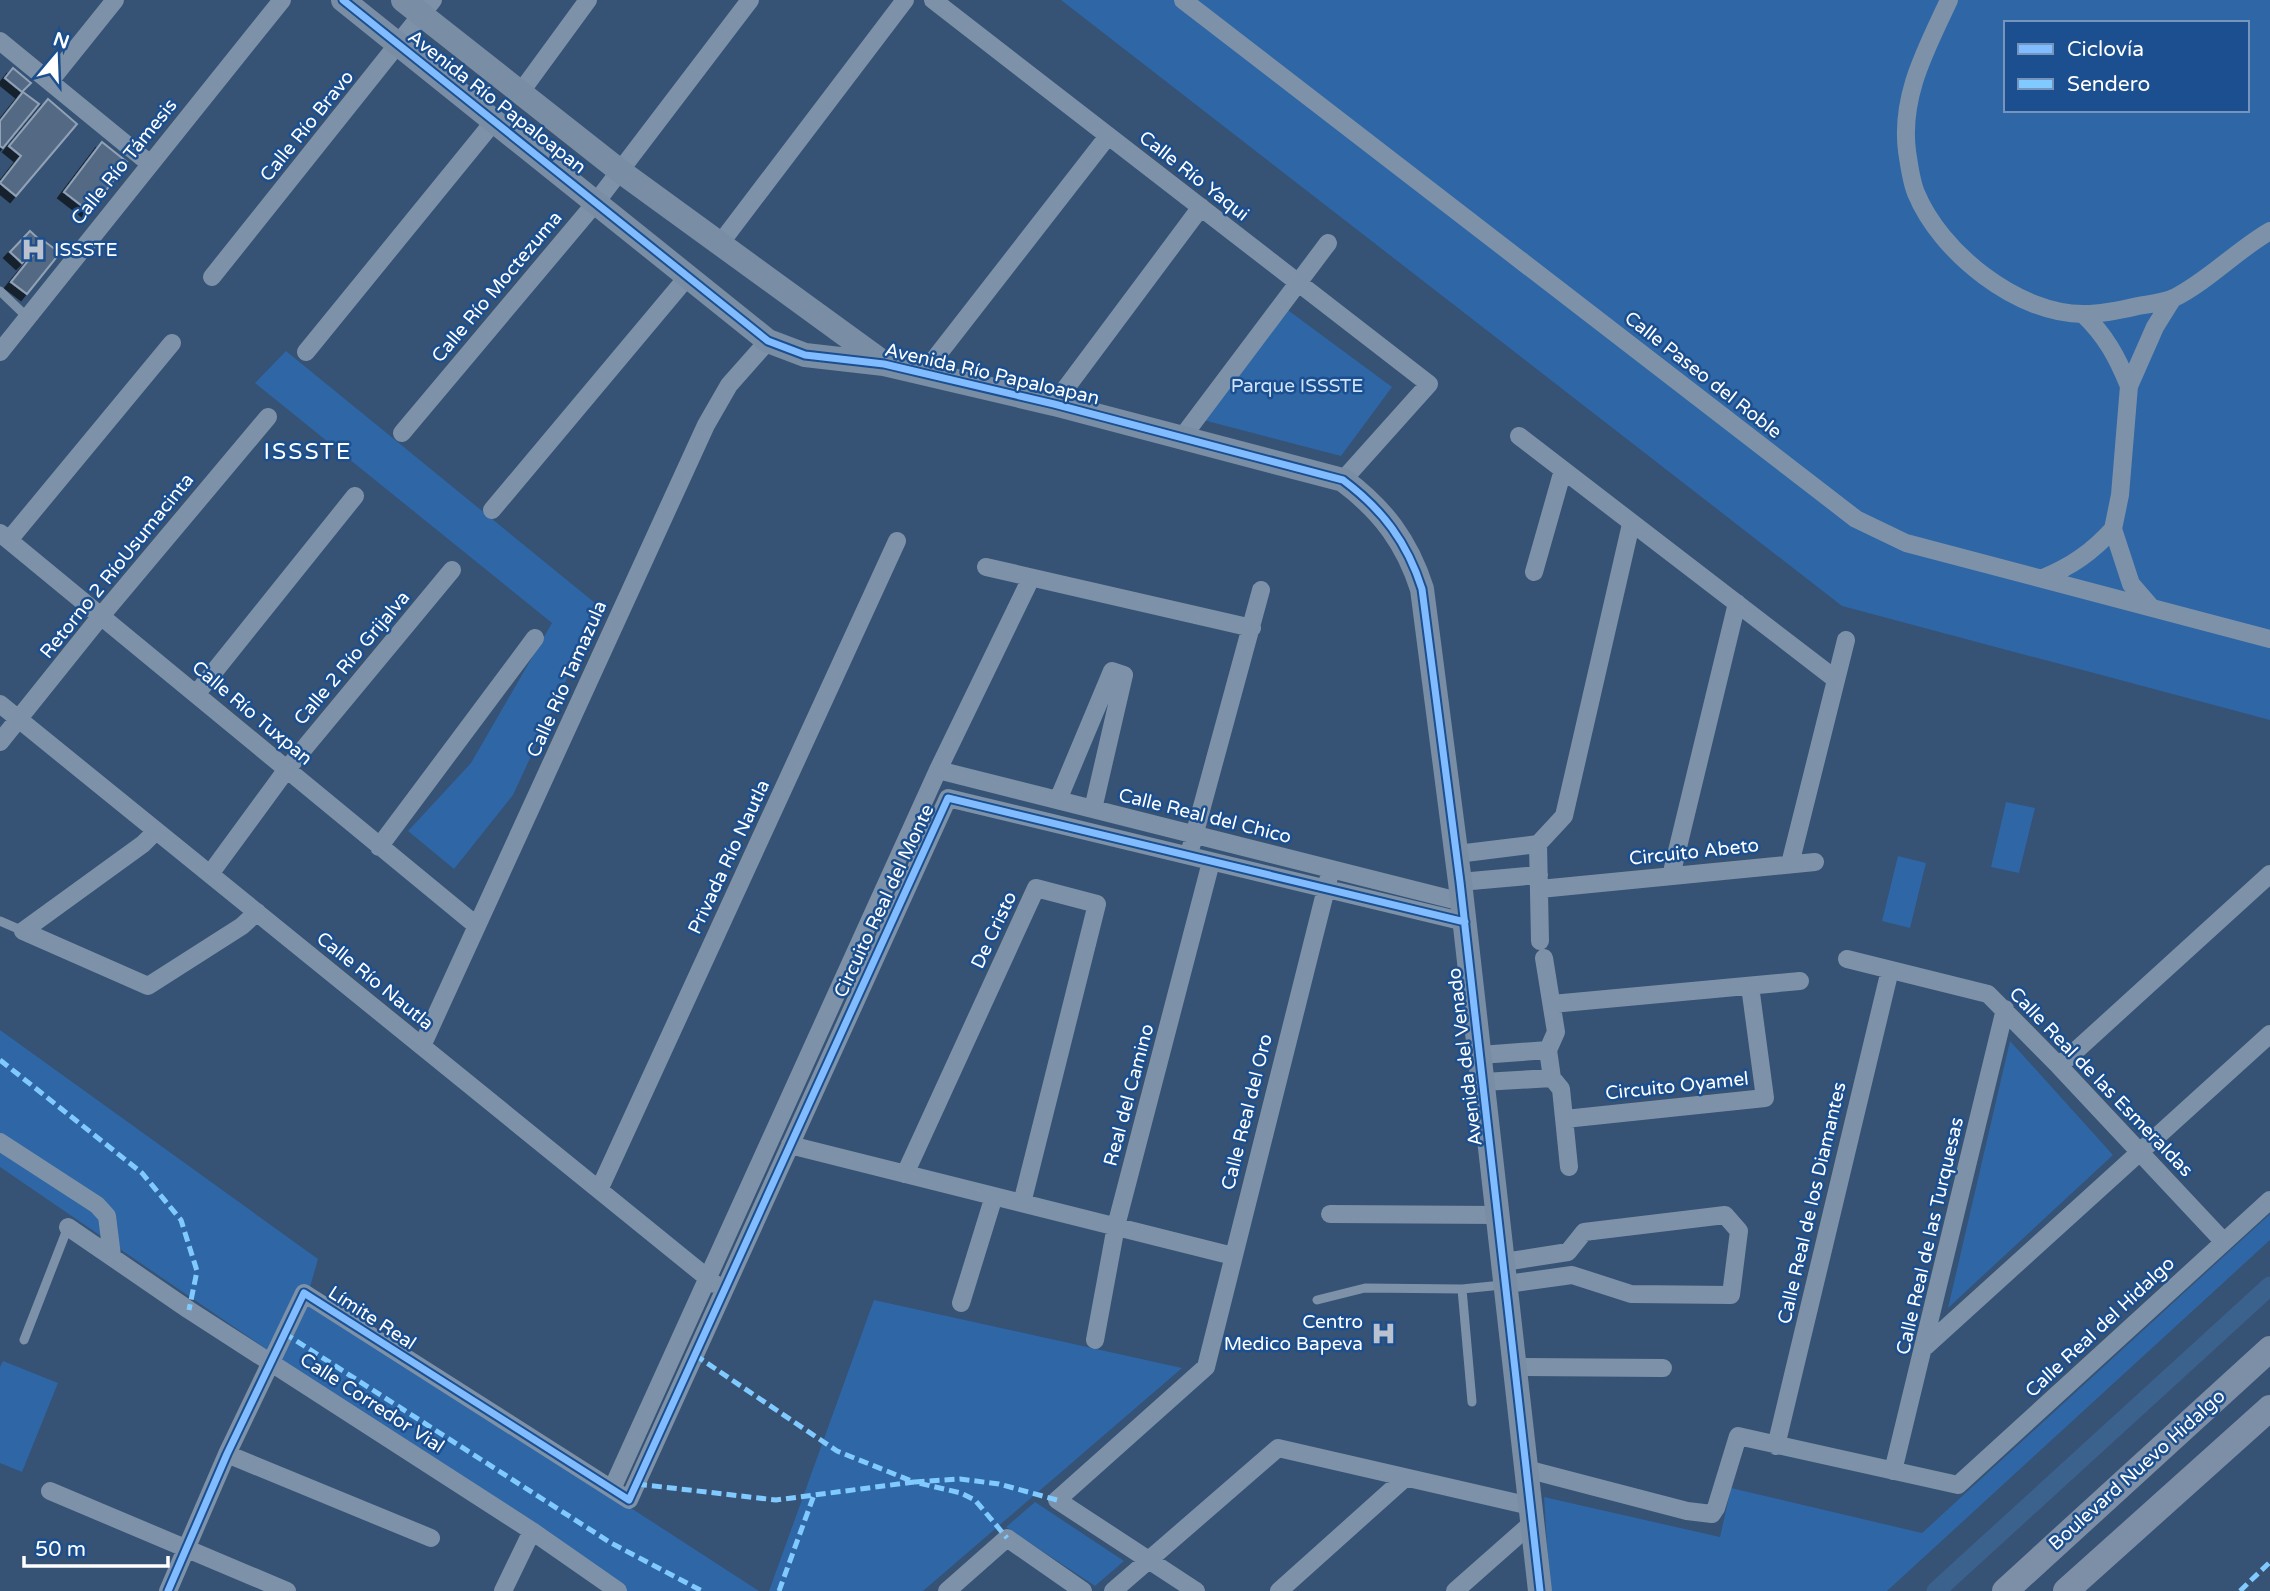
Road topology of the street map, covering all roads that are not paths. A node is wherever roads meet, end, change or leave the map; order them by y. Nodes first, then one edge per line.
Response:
1 (115, 0) edge
2 (282, 0) edge
3 (343, 0) edge
4 (588, 0) edge
5 (750, 0) edge
6 (905, 0) edge
7 (933, 0) edge
8 (1183, 0) edge
9 (1950, 0) edge
10 (420, 5) edge
11 (0, 41) edge
12 (399, 45) junction
13 (50, 81) junction
14 (520, 93) junction
15 (495, 120) junction
16 (1108, 135) junction
17 (149, 163) junction
18 (621, 171) junction
19 (597, 201) junction
20 (1201, 207) junction
21 (2270, 231) edge
22 (1328, 243) dead end
23 (719, 245) junction
24 (689, 275) junction
25 (212, 277) dead end
26 (1300, 284) junction
27 (0, 291) edge
28 (2173, 298) junction
29 (2083, 314) junction
30 (27, 317) junction
31 (768, 341) junction
32 (172, 343) dead end
33 (0, 352) edge
34 (306, 352) dead end
35 (884, 364) junction
36 (922, 375) junction
37 (2129, 386) junction
38 (1054, 404) junction
39 (268, 417) dead end
40 (402, 433) dead end
41 (1183, 436) junction
42 (1519, 436) dead end
43 (1563, 470) junction
44 (1343, 481) junction
45 (355, 496) dead end
46 (492, 510) dead end
47 (1631, 524) junction
48 (1393, 527) joint
49 (2113, 529) junction
50 (4, 537) edge
51 (897, 541) dead end
52 (986, 567) dead end
53 (452, 570) dead end
54 (1534, 572) dead end
55 (1031, 578) junction
56 (2043, 578) junction
57 (1261, 590) dead end
58 (1737, 603) junction
59 (2150, 606) junction
60 (100, 616) junction
61 (1252, 628) junction
62 (535, 638) dead end
63 (2270, 639) edge
64 (1846, 640) dead end
65 (1834, 678) junction
66 (197, 693) junction
67 (0, 704) edge
68 (19, 720) junction
69 (0, 742) edge
70 (287, 769) junction
71 (938, 769) junction
72 (1058, 800) junction
73 (1093, 809) junction
74 (156, 831) junction
75 (1194, 835) junction
76 (1538, 844) junction
77 (379, 847) junction
78 (1457, 853) junction
79 (1188, 857) junction
80 (1211, 862) junction
81 (1815, 862) dead end
82 (1790, 864) junction
83 (1331, 869) junction
84 (210, 874) junction
85 (2270, 874) edge
86 (1671, 876) junction
87 (1539, 882) junction
88 (1325, 889) junction
89 (1462, 902) junction
90 (257, 912) junction
91 (0, 921) edge
92 (477, 926) junction
93 (23, 931) junction
94 (1847, 959) dead end
95 (1890, 970) junction
96 (1800, 981) dead end
97 (1750, 986) junction
98 (1552, 1004) junction
99 (2005, 1009) junction
100 (2270, 1034) edge
101 (422, 1046) junction
102 (1548, 1050) junction
103 (1480, 1055) junction
104 (2059, 1066) junction
105 (1552, 1078) junction
106 (1483, 1082) junction
107 (1565, 1119) junction
108 (0, 1142) edge
109 (790, 1145) junction
110 (2141, 1153) junction
111 (1569, 1167) dead end
112 (905, 1174) junction
113 (599, 1190) junction
114 (994, 1196) junction
115 (2270, 1200) edge
116 (1022, 1203) junction
117 (1330, 1214) dead end
118 (1499, 1215) junction
119 (1116, 1226) junction
120 (68, 1227) joint
121 (2224, 1242) junction
122 (1568, 1252) junction
123 (112, 1256) junction
124 (1233, 1256) junction
125 (1506, 1273) junction
126 (1572, 1275) junction
127 (707, 1278) junction
128 (1462, 1289) junction
129 (724, 1291) junction
130 (1317, 1300) dead end
131 (961, 1303) dead end
132 (24, 1340) dead end
133 (1095, 1340) dead end
134 (1926, 1346) junction
135 (2270, 1349) edge
136 (270, 1362) junction
137 (1517, 1367) junction
138 (1663, 1368) dead end
139 (1472, 1402) dead end
140 (2270, 1408) edge
141 (1776, 1446) junction
142 (227, 1454) junction
143 (1526, 1469) junction
144 (1894, 1471) junction
145 (1405, 1478) junction
146 (612, 1489) junction
147 (50, 1491) dead end
148 (629, 1500) joint
149 (1531, 1514) junction
150 (532, 1531) junction
151 (431, 1538) dead end
152 (187, 1548) junction
153 (1150, 1560) junction
154 (168, 1591) edge
155 (287, 1591) edge
156 (503, 1591) edge
157 (618, 1591) edge
158 (947, 1591) edge
159 (1083, 1591) edge
160 (1113, 1591) edge
161 (1196, 1591) edge
162 (1279, 1591) edge
163 (1455, 1591) edge
164 (1540, 1591) edge
165 (2005, 1591) edge
166 (2066, 1591) edge

1 - 13 street
2 - 17 street, Calle Río Támesis
3 - 12 street, Avenida Río Papaloapan
4 - 14 street
5 - 18 street, Calle Río Moctezuma
6 - 23 street
7 - 16 street, Calle Río Yaqui
8 - 56 street, Calle Paseo del Roble
9 - 29 street
10 - 12 street, Calle Río Bravo
10 - 14 street, Avenida Río Papaloapan
11 - 13 street
12 - 15 street, Avenida Río Papaloapan
12 - 25 street, Calle Río Bravo
13 - 17 street
14 - 18 street, Avenida Río Papaloapan
15 - 19 street, Avenida Río Papaloapan
15 - 34 street
16 - 20 street, Calle Río Yaqui
16 - 36 street
17 - 30 street, Calle Río Támesis
18 - 19 street, Calle Río Moctezuma
18 - 23 street, Avenida Río Papaloapan
19 - 24 street, Avenida Río Papaloapan
19 - 40 street, Calle Río Moctezuma
20 - 26 street, Calle Río Yaqui
20 - 38 street
21 - 28 street
22 - 26 street
23 - 35 street, Avenida Río Papaloapan
24 - 31 street, Avenida Río Papaloapan
24 - 46 street
26 - 41 street
26 - 44 street, Calle Río Yaqui
27 - 30 lane
28 - 29 street
28 - 37 street
29 - 37 street
30 - 33 street, Calle Río Támesis
31 - 35 street, Avenida Río Papaloapan
31 - 92 street, Calle Río Tamazula
32 - 50 street
35 - 36 street, Avenida Río Papaloapan
36 - 38 street, Avenida Río Papaloapan
37 - 49 street
38 - 41 street, Avenida Río Papaloapan
39 - 60 street, Retorno 2 RíoUsumacinta
41 - 44 street, Avenida Río Papaloapan
42 - 43 street
43 - 47 street
43 - 54 street
44 - 48 street, Avenida Río Papaloapan
45 - 66 street
47 - 58 street
47 - 76 street
48 - 78 street, Avenida del Venado
49 - 56 street
49 - 59 street
50 - 60 street, Calle Río Tuxpan
51 - 113 street, Privada Río Nautla
52 - 55 street
53 - 70 street, Calle 2 Río Grijalva
55 - 61 street
55 - 71 street, Circuito Real del Monte
56 - 59 street, Calle Paseo del Roble
57 - 61 street
58 - 65 street
58 - 86 street
59 - 63 street, Calle Paseo del Roble
60 - 66 street, Calle Río Tuxpan
60 - 68 street, Retorno 2 RíoUsumacinta
61 - 75 street
62 - 77 street
64 - 65 street
65 - 82 street
66 - 70 street, Calle Río Tuxpan
67 - 68 street, Calle Río Nautla
68 - 69 street, Retorno 2 RíoUsumacinta
68 - 74 street, Calle Río Nautla
70 - 77 street, Calle Río Tuxpan
70 - 84 street, Calle 2 Río Grijalva
71 - 72 street, Calle Real del Chico
71 - 127 street, Circuito Real del Monte
72 - 73 street, Calle Real del Chico
72 - 73 street
73 - 75 street, Calle Real del Chico
74 - 84 street, Calle Río Nautla
74 - 93 street
75 - 79 street
75 - 83 street, Calle Real del Chico
76 - 78 street
76 - 87 street
77 - 92 street, Calle Río Tuxpan
78 - 89 street, Avenida del Venado
79 - 80 street, Circuito Real del Monte
79 - 109 street, Circuito Real del Monte
80 - 88 street, Circuito Real del Monte
80 - 119 street, Real del Camino
81 - 82 street, Circuito Abeto
82 - 86 street, Circuito Abeto
83 - 88 street, Calle Real del Oro
83 - 89 street, Calle Real del Chico
84 - 90 street, Calle Río Nautla
85 - 104 street
86 - 87 street, Circuito Abeto
87 - 89 street, Circuito Abeto
87 - 98 street
88 - 89 street, Circuito Real del Monte
88 - 124 street, Calle Real del Oro
89 - 103 street, Avenida del Venado
90 - 93 street
90 - 101 street, Calle Río Nautla
91 - 93 lane
92 - 101 street, Calle Río Tamazula
94 - 95 street, Calle Real de las Esmeraldas
95 - 99 street, Calle Real de las Esmeraldas
95 - 141 street, Calle Real de los Diamantes
96 - 97 street
97 - 98 street
97 - 107 street, Circuito Oyamel
98 - 102 street
99 - 104 street, Calle Real de las Esmeraldas
99 - 134 street, Calle Real de las Turquesas
100 - 110 street
101 - 113 street, Calle Río Nautla
102 - 103 street
102 - 105 street
103 - 106 street, Avenida del Venado
104 - 110 street, Calle Real de las Esmeraldas
105 - 106 street
105 - 107 street
106 - 118 street, Avenida del Venado
107 - 111 street
108 - 123 street
109 - 112 street
109 - 129 street, Circuito Real del Monte
110 - 121 street, Calle Real de las Esmeraldas
110 - 134 street
112 - 114 street
112 - 116 street, De Cristo
113 - 127 street, Calle Río Nautla
114 - 116 street
114 - 131 street
115 - 121 street, Calle Real del Hidalgo
116 - 119 street
117 - 118 street
118 - 125 street, Avenida del Venado
119 - 124 street
119 - 133 street, Real del Camino
120 - 123 street, Calle Corredor Vial
120 - 132 lane
121 - 144 street, Calle Real del Hidalgo
122 - 125 street
122 - 126 street
122 - 126 street
123 - 136 street, Calle Corredor Vial
124 - 153 street, Calle Real del Oro
125 - 126 street
125 - 128 lane
125 - 137 street, Avenida del Venado
127 - 129 street, Calle Río Nautla
127 - 146 street, Circuito Real del Monte
128 - 130 lane
128 - 139 lane
129 - 148 street, Circuito Real del Monte
134 - 144 street, Calle Real de las Turquesas
135 - 165 main road, Boulevard Nuevo Hidalgo
136 - 142 street, Límite Real
136 - 146 street, Límite Real
136 - 150 street, Calle Corredor Vial
137 - 138 street
137 - 143 street, Avenida del Venado
140 - 166 main road
141 - 143 street
141 - 144 street
142 - 151 street
142 - 152 street, Límite Real
143 - 149 street, Avenida del Venado
145 - 149 street
145 - 153 street
145 - 162 street
146 - 148 street, Límite Real
147 - 152 street
149 - 163 street
149 - 164 street, Avenida del Venado
150 - 156 street
150 - 157 street, Calle Corredor Vial
152 - 154 street, Límite Real
152 - 155 street
153 - 160 street
153 - 161 street
158 - 159 street

